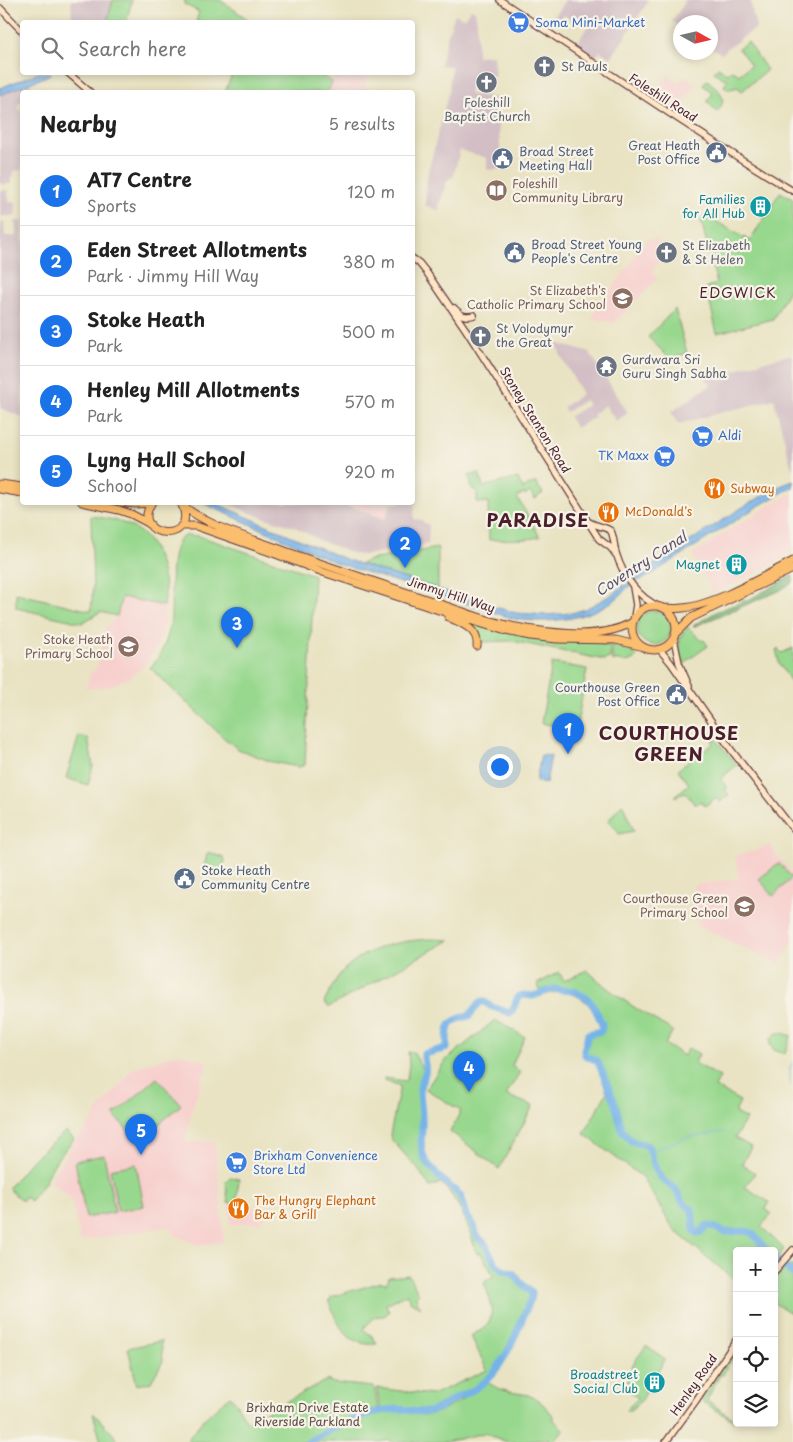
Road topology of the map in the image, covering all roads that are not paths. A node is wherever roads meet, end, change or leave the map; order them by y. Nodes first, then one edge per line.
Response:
1 (500, 0) edge
2 (0, 8) edge
3 (20, 29) edge
4 (70, 75) edge
5 (88, 90) edge
6 (793, 191) edge
7 (415, 260) edge
8 (447, 301) junction
9 (474, 315) dead end
10 (0, 484) edge
11 (20, 487) edge
12 (0, 490) edge
13 (20, 493) edge
14 (96, 505) edge
15 (151, 505) edge
16 (182, 505) edge
17 (587, 520) junction
18 (150, 524) junction
19 (185, 526) junction
20 (604, 528) junction
21 (598, 537) junction
22 (612, 539) junction
23 (605, 543) junction
24 (617, 556) junction
25 (793, 561) edge
26 (793, 569) edge
27 (633, 587) junction
28 (416, 603) junction
29 (662, 607) junction
30 (633, 620) junction
31 (675, 636) junction
32 (477, 646) dead end
33 (640, 646) junction
34 (660, 650) junction
35 (691, 692) junction
36 (793, 829) edge
37 (793, 1250) edge
38 (778, 1267) edge
39 (733, 1345) edge
40 (666, 1442) edge

1 - 6 main road, Foleshill Road
2 - 3 main road
4 - 5 main road
7 - 8 main road, Stoney Stanton Road
8 - 9 main road
8 - 17 main road, Stoney Stanton Road
10 - 11 highway
12 - 13 highway
14 - 18 highway
15 - 18 highway
16 - 19 highway
16 - 30 highway, Jimmy Hill Way
17 - 20 main road
17 - 21 main road, Stoney Stanton Road
18 - 19 highway
19 - 28 highway, Jimmy Hill Way
20 - 21 main road
20 - 22 main road
21 - 23 main road
22 - 23 main road
22 - 24 main road
23 - 24 main road
24 - 27 main road
25 - 29 highway
26 - 31 highway
27 - 29 main road
27 - 30 main road
28 - 32 highway
28 - 33 highway, Jimmy Hill Way
29 - 30 highway
29 - 31 highway
30 - 33 highway
31 - 34 highway
31 - 35 main road
33 - 34 highway
34 - 35 main road
35 - 36 main road
37 - 38 main road
39 - 40 main road, Henley Road

